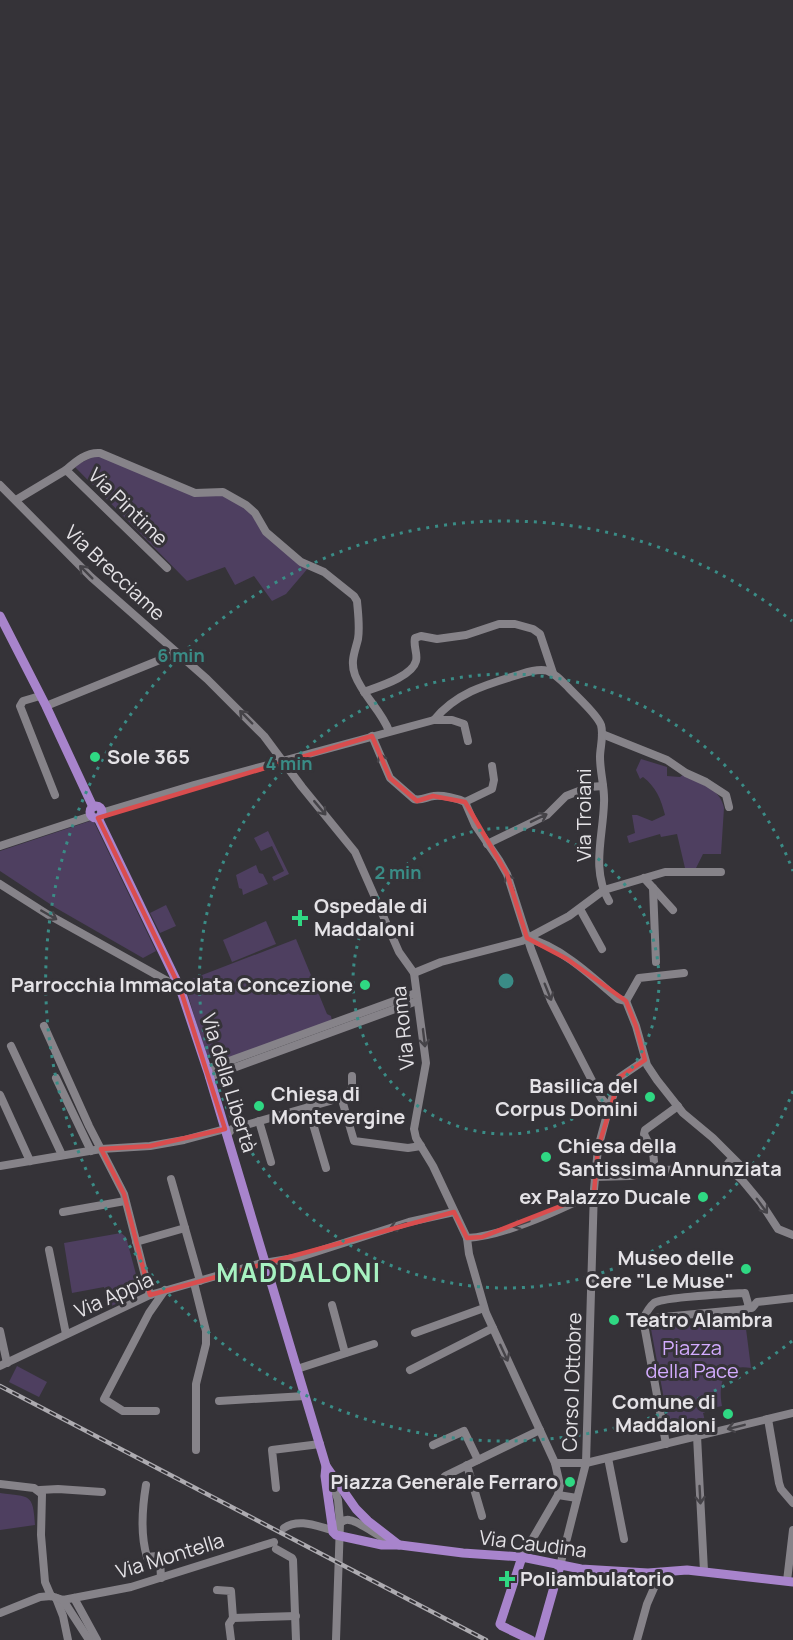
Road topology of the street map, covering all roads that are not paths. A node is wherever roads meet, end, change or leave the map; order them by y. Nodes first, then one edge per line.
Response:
1 (66, 470) junction
2 (0, 485) edge
3 (16, 500) junction
4 (167, 568) dead end
5 (0, 616) edge
6 (177, 653) junction
7 (553, 673) junction
8 (364, 692) junction
9 (40, 696) junction
10 (46, 706) junction
11 (434, 720) junction
12 (389, 731) junction
13 (602, 734) junction
14 (372, 736) junction
15 (468, 741) dead end
16 (284, 761) junction
17 (492, 766) dead end
18 (603, 786) junction
19 (56, 795) dead end
20 (465, 802) junction
21 (729, 807) dead end
22 (96, 813) junction
23 (487, 844) junction
24 (0, 846) edge
25 (721, 872) dead end
26 (644, 878) junction
27 (0, 884) edge
28 (653, 888) junction
29 (604, 890) junction
30 (609, 902) dead end
31 (580, 909) junction
32 (673, 910) dead end
33 (527, 938) junction
34 (602, 949) dead end
35 (656, 962) dead end
36 (414, 973) junction
37 (684, 973) dead end
38 (180, 988) junction
39 (417, 997) junction
40 (626, 1001) junction
41 (44, 1026) dead end
42 (11, 1046) dead end
43 (645, 1060) junction
44 (208, 1073) junction
45 (352, 1076) dead end
46 (56, 1078) dead end
47 (0, 1095) edge
48 (330, 1101) dead end
49 (678, 1106) junction
50 (308, 1107) junction
51 (609, 1107) junction
52 (258, 1121) junction
53 (226, 1132) junction
54 (421, 1146) junction
55 (101, 1149) junction
56 (91, 1150) junction
57 (62, 1155) junction
58 (30, 1161) junction
59 (271, 1162) dead end
60 (0, 1166) edge
61 (326, 1168) dead end
62 (656, 1171) junction
63 (732, 1171) junction
64 (594, 1177) junction
65 (171, 1179) dead end
66 (594, 1193) junction
67 (125, 1201) junction
68 (63, 1212) dead end
69 (454, 1212) junction
70 (185, 1228) junction
71 (793, 1235) edge
72 (467, 1238) junction
73 (136, 1242) junction
74 (49, 1250) dead end
75 (265, 1263) junction
76 (197, 1282) junction
77 (165, 1290) junction
78 (150, 1295) junction
79 (793, 1298) edge
80 (332, 1305) dead end
81 (484, 1308) junction
82 (749, 1308) junction
83 (643, 1319) junction
84 (493, 1328) junction
85 (0, 1331) edge
86 (415, 1333) dead end
87 (66, 1334) junction
88 (374, 1344) dead end
89 (345, 1353) junction
90 (4, 1364) edge
91 (297, 1369) junction
92 (410, 1370) dead end
93 (305, 1396) junction
94 (219, 1401) dead end
95 (156, 1411) dead end
96 (793, 1413) edge
97 (768, 1419) junction
98 (540, 1430) junction
99 (697, 1436) junction
100 (320, 1444) junction
101 (666, 1444) junction
102 (434, 1445) dead end
103 (196, 1450) dead end
104 (608, 1458) junction
105 (478, 1460) junction
106 (555, 1463) junction
107 (586, 1463) junction
108 (467, 1465) junction
109 (326, 1466) junction
110 (445, 1476) dead end
111 (0, 1484) edge
112 (146, 1485) dead end
113 (276, 1488) dead end
114 (40, 1490) junction
115 (102, 1492) dead end
116 (558, 1495) junction
117 (577, 1498) junction
118 (793, 1503) edge
119 (482, 1516) dead end
120 (340, 1523) junction
121 (284, 1528) dead end
122 (332, 1530) junction
123 (793, 1530) edge
124 (624, 1539) dead end
125 (400, 1545) junction
126 (522, 1557) junction
127 (560, 1566) junction
128 (704, 1571) junction
129 (661, 1572) junction
130 (161, 1578) junction
131 (790, 1581) edge
132 (45, 1582) junction
133 (218, 1590) dead end
134 (57, 1598) junction
135 (74, 1598) junction
136 (34, 1599) junction
137 (0, 1613) edge
138 (296, 1616) junction
139 (233, 1618) junction
140 (68, 1640) edge
141 (89, 1640) edge
142 (97, 1640) edge
143 (231, 1640) edge
144 (296, 1640) edge
145 (336, 1640) edge
146 (531, 1640) edge
147 (539, 1640) edge
148 (637, 1640) edge

1 - 3 street, Via Pintime
1 - 4 street, Via Pintime
1 - 8 street, Via Pintime
2 - 3 street, Via Brecciame
6 -> 3 street, Via Brecciame
5 - 9 main road, Via della Libertà
6 - 10 street
16 -> 6 street, Via Brecciame
7 - 8 street
7 - 11 street
7 - 13 street
8 - 12 street, Via Pintime
9 - 10 main road, Via della Libertà
9 - 19 street
10 - 22 main road, Via della Libertà
11 - 12 street
11 - 15 street
12 - 14 street
13 - 18 street, Via Troiani
13 - 21 street
14 - 16 street
20 -> 14 street
16 - 22 street
16 -> 36 street, Via Roma
17 - 20 street
23 -> 18 street
18 - 29 street, Via Troiani
20 - 23 street
22 - 24 street
22 - 38 main road, Via della Libertà
33 -> 23 street
25 - 26 street
26 - 28 street
26 - 29 street
27 -> 38 street
28 - 32 street
28 - 35 street
29 - 30 street, Via Troiani
29 - 31 street
31 - 33 street
31 - 34 street
33 - 36 street
33 - 40 street
33 -> 51 street
36 - 39 street, Via Roma
37 - 40 street
38 - 44 main road, Via della Libertà
39 - 44 street
39 -> 54 street, Via Roma
40 - 43 street
41 - 55 street
42 - 57 street
43 - 49 street
43 - 51 street, Corso I Ottobre
44 - 53 main road, Via della Libertà
45 - 54 street
46 - 56 street
47 - 58 street
48 - 50 street
49 - 62 street
49 - 63 street
50 - 52 street
50 - 61 street
51 - 64 street, Corso I Ottobre
52 - 53 street
52 - 59 street
53 - 55 street
53 - 75 main road, Via della Libertà
54 - 69 street, Via Roma
55 - 56 street
55 - 67 street
56 - 57 street
57 - 58 street
58 - 60 street
62 - 63 street
62 - 64 street
63 -> 71 street
64 - 66 street, Corso I Ottobre
65 - 70 street
66 -> 72 street
66 - 107 street, Corso I Ottobre
67 - 68 street
67 - 73 street
69 - 72 street, Via Roma
69 -> 75 street, Via Appia
70 - 73 street
70 - 76 street
72 - 81 street, Via Roma
73 - 78 street
74 - 87 street
75 - 76 street, Via Appia
75 - 91 main road, Via della Libertà
76 - 77 street, Via Appia
76 - 103 street
77 - 78 street, Via Appia
77 - 95 street
78 - 87 street, Via Appia
79 - 82 street
80 - 89 street
81 - 84 street, Via Roma
81 - 86 street
82 - 83 street
82 - 83 street
83 - 101 street
84 - 92 street
84 -> 98 street, Via Roma
85 - 90 street
87 - 90 street, Via Appia
88 - 89 street
89 - 91 street
91 - 93 main road, Via della Libertà
93 - 94 street
93 - 100 main road, Via della Libertà
96 - 97 street
97 -> 99 street
97 - 118 street
98 - 105 street
98 - 106 street, Via Roma
99 - 101 street
99 -> 128 street
100 - 109 main road, Via della Libertà
100 - 113 street
101 - 104 street
102 - 105 street
104 - 107 street
104 - 124 street
105 - 108 street
106 - 107 street
106 - 116 street
107 - 117 street
108 - 110 street
108 - 119 street
109 - 120 street, Via della Libertà
109 - 122 main road
109 - 125 main road
111 - 114 street
112 - 130 street
114 - 115 street
114 - 132 street
116 - 117 street
116 - 126 street
117 - 127 street
120 - 125 street
120 - 145 street, Via della Libertà
121 - 122 street
122 - 125 main road, Via Caudina
123 - 131 street
125 - 126 main road, Via Caudina
126 - 127 main road, Via Caudina
126 - 146 main road
127 - 129 main road, Via Caudina
127 - 147 main road
128 - 129 main road, Via Caudina
128 - 131 main road, Via Caudina
129 - 148 street
130 - 135 street, Via Montella
130 - 138 street, Via Montella
132 - 134 street
132 - 136 street
133 - 139 street
134 - 135 street, Via Montella
134 - 136 street, Via Montella
134 - 140 street
134 - 141 street
135 - 142 street
136 - 137 street, Via Montella
138 - 139 street
138 - 144 street
139 - 143 street

